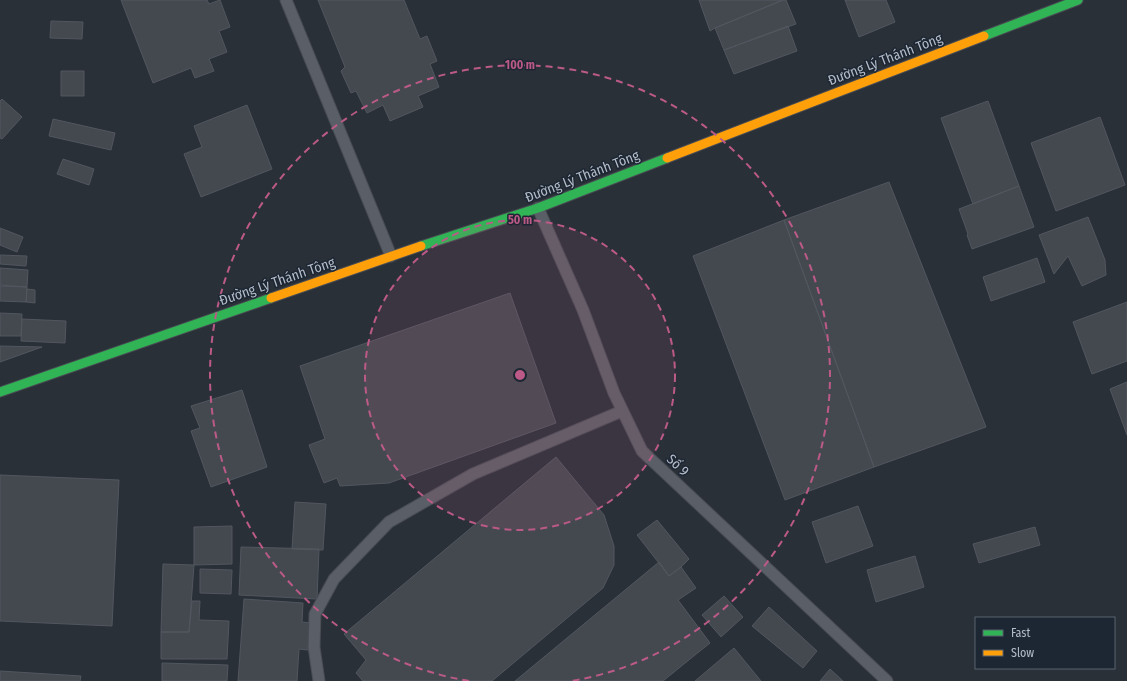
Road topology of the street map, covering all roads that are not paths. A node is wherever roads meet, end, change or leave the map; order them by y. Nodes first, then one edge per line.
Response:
1 (286, 0) edge
2 (1078, 0) edge
3 (538, 208) junction
4 (391, 256) junction
5 (0, 392) edge
6 (622, 411) junction
7 (319, 681) edge
8 (888, 681) edge

1 - 4 lane
2 - 3 street, Đường Lý Thánh Tông
3 - 4 street, Đường Lý Thánh Tông
3 - 6 lane, Số 9
4 - 5 street, Đường Lý Thánh Tông
6 - 7 lane
6 - 8 lane, Số 9

